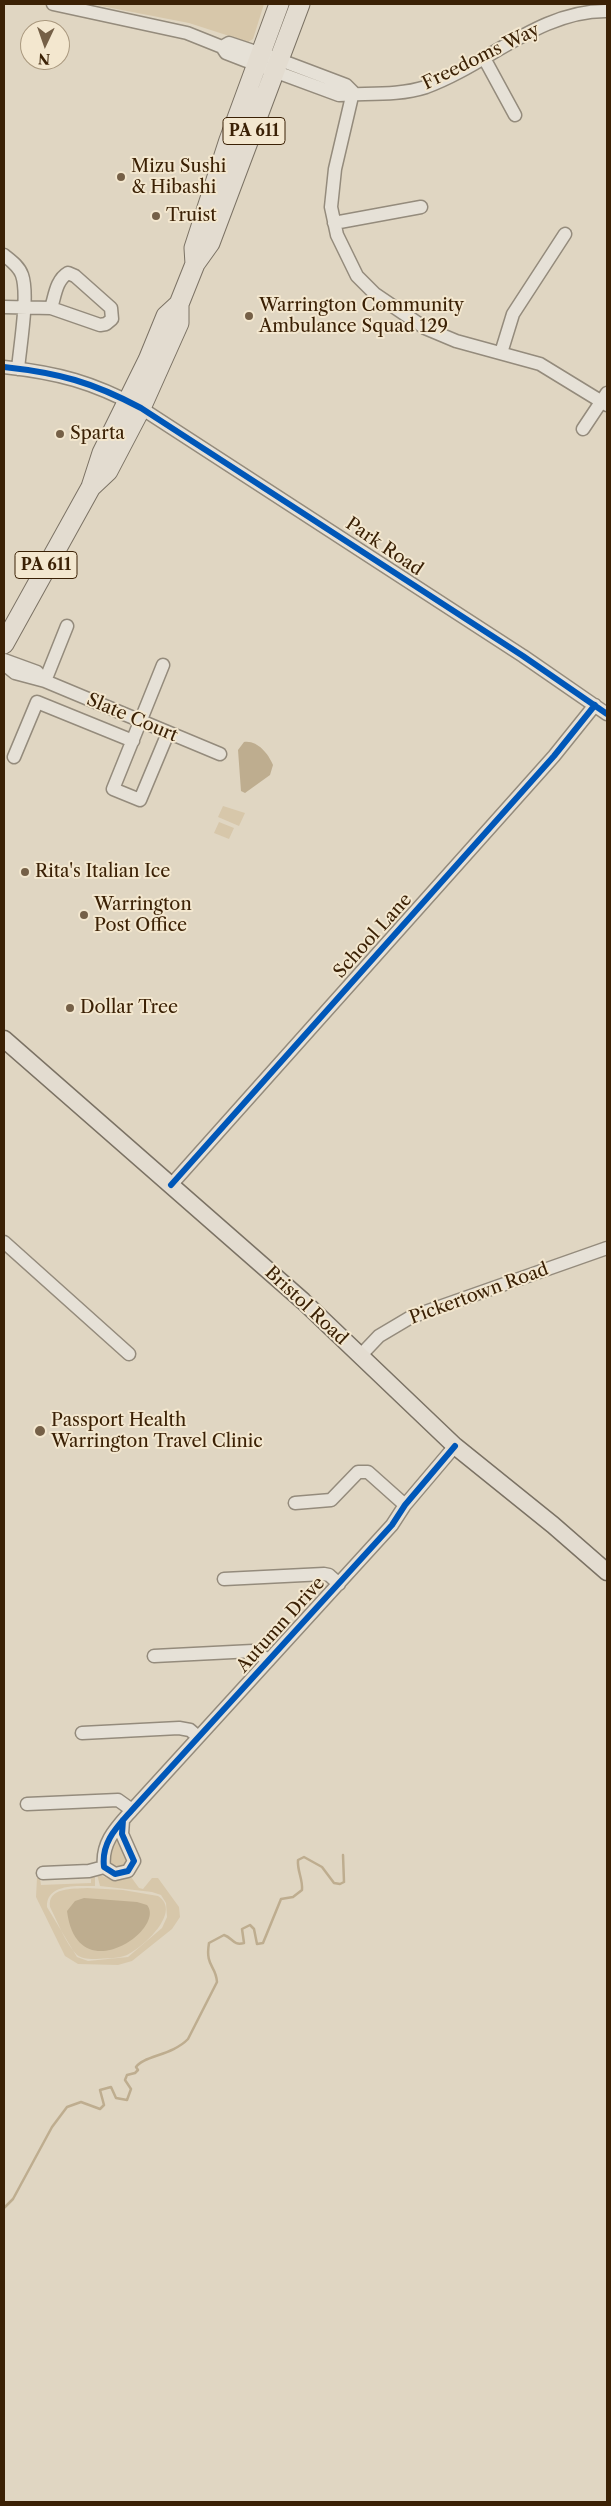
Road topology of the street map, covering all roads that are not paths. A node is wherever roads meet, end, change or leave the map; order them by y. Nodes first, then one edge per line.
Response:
1 (53, 4) edge
2 (279, 4) edge
3 (300, 4) edge
4 (607, 11) edge
5 (484, 58) junction
6 (259, 59) junction
7 (278, 66) junction
8 (353, 92) junction
9 (515, 115) dead end
10 (421, 207) dead end
11 (334, 223) junction
12 (565, 234) dead end
13 (4, 255) edge
14 (195, 264) junction
15 (4, 307) edge
16 (23, 308) junction
17 (51, 308) junction
18 (500, 353) junction
19 (4, 367) edge
20 (18, 368) junction
21 (605, 400) edge
22 (135, 404) junction
23 (583, 429) dead end
24 (68, 626) dead end
25 (4, 644) edge
26 (4, 660) edge
27 (4, 664) edge
28 (163, 665) dead end
29 (45, 682) junction
30 (74, 694) junction
31 (595, 705) junction
32 (66, 714) junction
33 (607, 714) edge
34 (141, 722) junction
35 (168, 733) junction
36 (133, 741) junction
37 (220, 754) dead end
38 (14, 757) dead end
39 (4, 1040) edge
40 (171, 1185) junction
41 (4, 1242) edge
42 (607, 1248) edge
43 (129, 1354) dead end
44 (360, 1356) junction
45 (455, 1446) junction
46 (295, 1503) dead end
47 (405, 1505) junction
48 (607, 1572) edge
49 (224, 1579) dead end
50 (339, 1584) junction
51 (154, 1656) dead end
52 (269, 1660) junction
53 (82, 1733) dead end
54 (198, 1737) junction
55 (27, 1804) dead end
56 (127, 1815) junction
57 (104, 1867) junction
58 (43, 1873) dead end

1 - 6 street, Freedoms Way
2 - 6 highway, PA 611
3 - 7 highway, PA 611
4 - 5 street, Freedoms Way
5 - 8 street, Freedoms Way
5 - 9 street
6 - 7 street, Freedoms Way
6 - 14 highway, PA 611
7 - 8 street, Freedoms Way
7 - 14 highway, PA 611
8 - 11 street
10 - 11 street
11 - 18 street
12 - 18 street
13 - 16 street
14 - 22 highway, PA 611
15 - 16 street
16 - 17 street
16 - 20 street
17 - 17 street
18 - 21 street
19 - 20 street, Park Road
20 - 22 street, Park Road
21 - 23 street
22 - 25 highway, PA 611
22 - 31 street, Park Road
24 - 29 street
26 - 29 street, Slate Court
27 - 29 street, Slate Court
28 - 34 street
29 - 30 street, Slate Court
30 - 32 street
30 - 34 street, Slate Court
31 - 33 street, Park Road
31 - 40 street, School Lane
32 - 36 street
32 - 38 street
34 - 35 street, Slate Court
34 - 36 street
35 - 36 street
35 - 37 street, Slate Court
39 - 40 main road, Bristol Road
40 - 44 main road, Bristol Road
41 - 43 street
42 - 44 street, Pickertown Road
44 - 45 main road, Bristol Road
45 - 47 street, Autumn Drive
45 - 48 main road, Bristol Road
46 - 47 street
47 - 50 street, Autumn Drive
49 - 50 street
50 - 52 street, Autumn Drive
51 - 52 street
52 - 54 street, Autumn Drive
53 - 54 street
54 - 56 street, Autumn Drive
55 - 56 street
56 - 57 street, Autumn Drive
56 - 57 street
57 - 58 street

